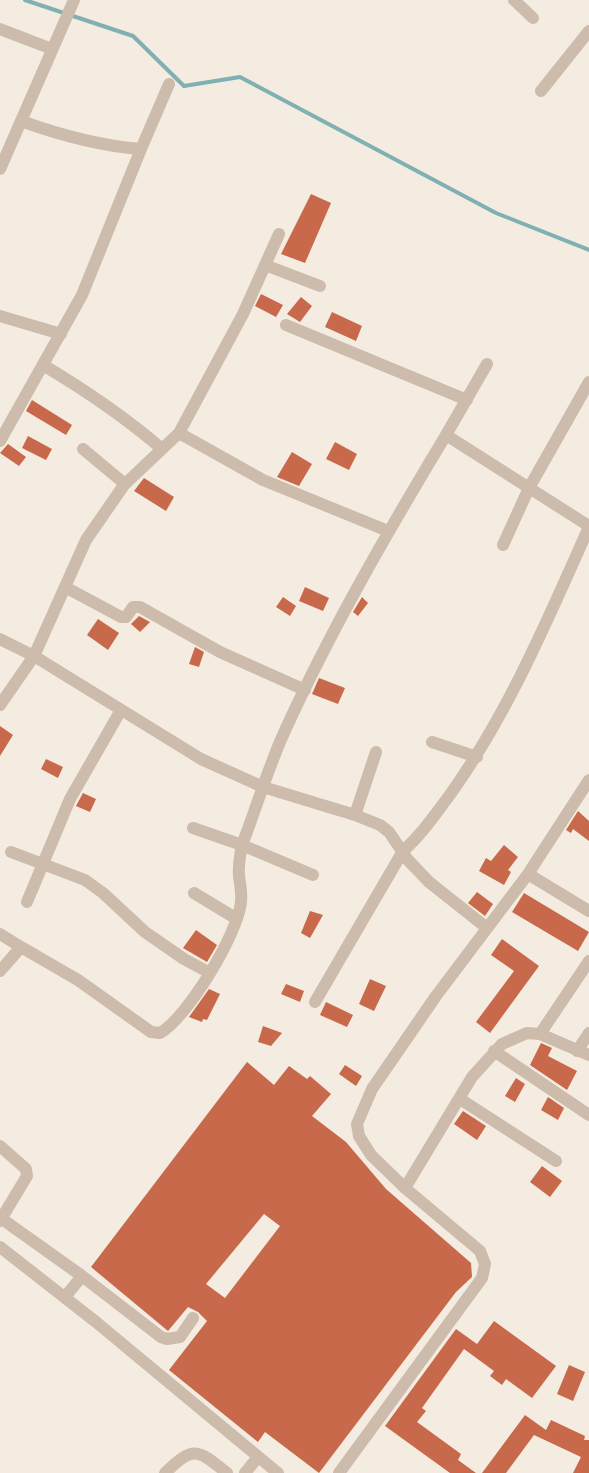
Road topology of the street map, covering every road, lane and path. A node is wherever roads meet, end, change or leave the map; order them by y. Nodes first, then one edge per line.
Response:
1 (514, 0) edge
2 (73, 1) edge
3 (533, 18) dead end
4 (0, 29) edge
5 (589, 31) edge
6 (52, 49) junction
7 (169, 84) dead end
8 (540, 91) dead end
9 (21, 121) junction
10 (141, 149) junction
11 (0, 169) edge
12 (279, 234) dead end
13 (265, 265) junction
14 (320, 286) dead end
15 (0, 316) edge
16 (286, 325) dead end
17 (60, 334) junction
18 (487, 364) dead end
19 (43, 365) junction
20 (589, 382) edge
21 (467, 400) junction
22 (179, 433) junction
23 (446, 435) junction
24 (0, 441) edge
25 (83, 449) dead end
26 (162, 449) junction
27 (125, 484) junction
28 (529, 488) junction
29 (589, 527) edge
30 (388, 531) junction
31 (502, 545) dead end
32 (65, 587) junction
33 (0, 639) edge
34 (34, 656) junction
35 (304, 690) junction
36 (0, 705) edge
37 (121, 710) junction
38 (432, 742) dead end
39 (376, 752) dead end
40 (477, 758) junction
41 (589, 780) edge
42 (264, 787) junction
43 (355, 815) junction
44 (193, 828) dead end
45 (242, 845) junction
46 (403, 851) junction
47 (11, 852) dead end
48 (43, 864) junction
49 (528, 874) junction
50 (313, 875) dead end
51 (194, 893) dead end
52 (27, 902) dead end
53 (589, 911) edge
54 (237, 919) junction
55 (487, 928) junction
56 (0, 934) edge
57 (21, 947) junction
58 (589, 962) edge
59 (0, 971) edge
60 (210, 973) junction
61 (315, 1002) dead end
62 (589, 1033) edge
63 (540, 1034) junction
64 (494, 1051) junction
65 (583, 1053) edge
66 (460, 1098) junction
67 (589, 1115) edge
68 (0, 1146) edge
69 (556, 1161) dead end
70 (405, 1188) junction
71 (1, 1220) edge
72 (0, 1247) edge
73 (82, 1276) junction
74 (65, 1298) junction
75 (193, 1318) dead end
76 (258, 1456) junction
77 (165, 1473) edge
78 (228, 1473) edge
79 (245, 1473) edge
80 (278, 1473) edge
81 (339, 1473) edge

1 - 3 street
2 - 6 street
4 - 6 street
5 - 8 street
6 - 9 street
7 - 10 street
9 - 10 street
9 - 11 street
10 - 17 street
12 - 13 street
13 - 14 street
13 - 22 street
15 - 17 street
16 - 21 street
17 - 19 street
18 - 21 street
19 - 24 street
19 - 26 street
20 - 28 street
21 - 23 street
22 - 26 street
22 - 30 street
23 - 28 street
23 - 30 street
25 - 27 street
26 - 27 street
27 - 32 street
28 - 29 street
28 - 31 street
29 - 40 street
30 - 35 street
32 - 34 street
32 - 35 street
33 - 34 street
34 - 36 street
34 - 37 street
35 - 42 street
37 - 42 street
37 - 48 street
38 - 40 street
39 - 43 street
40 - 46 street
41 - 49 street
42 - 43 street
42 - 45 street
43 - 46 street
44 - 45 street
45 - 50 street
45 - 54 street
46 - 55 street
46 - 61 street
47 - 48 street
48 - 52 street
48 - 60 street
49 - 53 street
49 - 55 street
51 - 54 street
54 - 60 street
55 - 70 street
56 - 57 street
57 - 59 street
57 - 60 street
58 - 63 street
62 - 65 street
63 - 64 street
63 - 65 street
64 - 66 street
64 - 67 street
66 - 69 street
66 - 70 street
68 - 71 street
70 - 81 street
71 - 73 street
72 - 74 street
73 - 74 street
73 - 75 street
74 - 76 street
76 - 79 street
76 - 80 street
77 - 78 street

